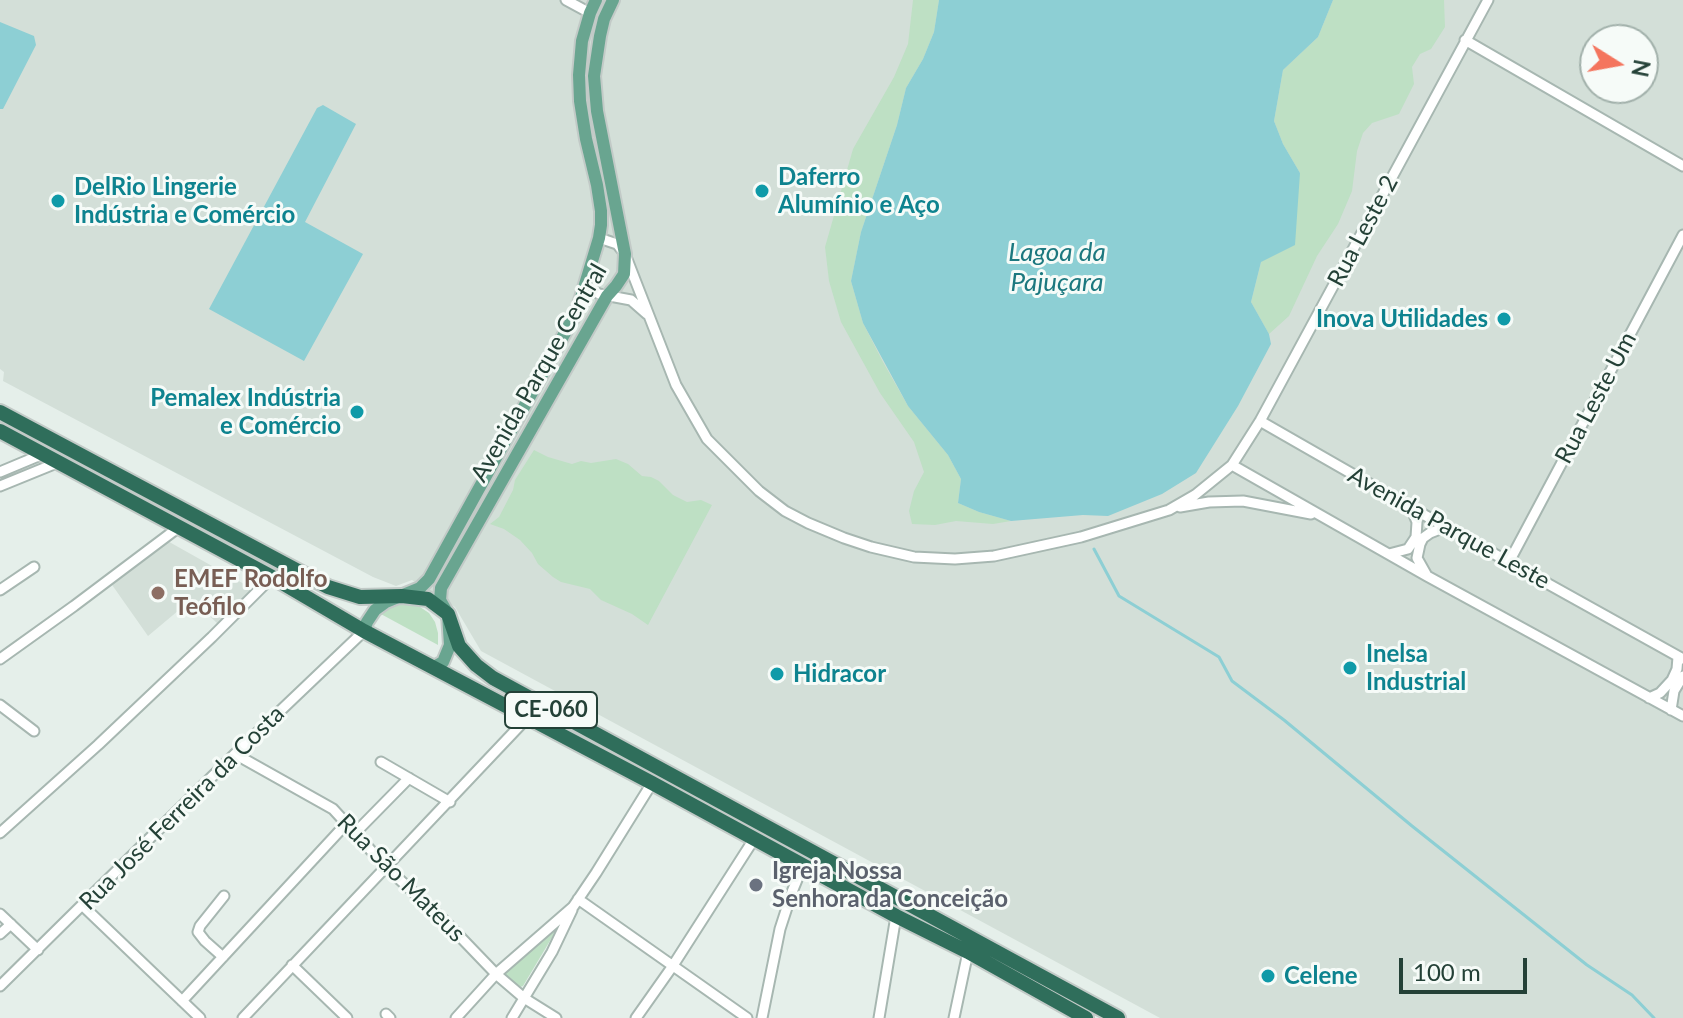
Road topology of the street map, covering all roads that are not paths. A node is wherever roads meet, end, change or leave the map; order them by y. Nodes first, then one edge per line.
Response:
1 (566, 0) edge
2 (596, 0) edge
3 (613, 0) edge
4 (1488, 0) edge
5 (590, 13) junction
6 (1465, 40) junction
7 (1683, 166) edge
8 (1683, 235) edge
9 (599, 238) junction
10 (625, 254) junction
11 (586, 286) junction
12 (607, 296) junction
13 (649, 316) junction
14 (0, 412) edge
15 (1260, 421) junction
16 (0, 431) edge
17 (43, 454) junction
18 (59, 462) junction
19 (1232, 465) junction
20 (0, 472) edge
21 (0, 486) edge
22 (1410, 507) junction
23 (1169, 510) junction
24 (1321, 516) junction
25 (179, 527) junction
26 (1445, 527) junction
27 (1389, 554) junction
28 (1509, 562) junction
29 (34, 567) dead end
30 (1427, 576) junction
31 (272, 577) junction
32 (0, 590) edge
33 (402, 596) junction
34 (448, 614) junction
35 (364, 631) junction
36 (1681, 658) edge
37 (0, 659) edge
38 (434, 667) junction
39 (1683, 676) edge
40 (1649, 698) junction
41 (0, 705) edge
42 (1671, 710) junction
43 (1683, 716) edge
44 (528, 717) junction
45 (34, 731) dead end
46 (235, 754) junction
47 (381, 762) dead end
48 (409, 778) junction
49 (652, 783) junction
50 (450, 802) junction
51 (346, 824) junction
52 (0, 833) edge
53 (355, 833) junction
54 (754, 839) junction
55 (803, 865) junction
56 (387, 868) junction
57 (224, 896) dead end
58 (576, 903) junction
59 (83, 906) junction
60 (0, 914) edge
61 (896, 916) junction
62 (11, 924) junction
63 (0, 934) edge
64 (38, 950) junction
65 (968, 952) junction
66 (223, 957) junction
67 (292, 965) junction
68 (672, 967) junction
69 (496, 974) junction
70 (0, 986) edge
71 (524, 998) junction
72 (182, 1001) junction
73 (1083, 1017) edge
74 (200, 1018) edge
75 (243, 1018) edge
76 (347, 1018) edge
77 (456, 1018) edge
78 (512, 1018) edge
79 (556, 1018) edge
80 (636, 1018) edge
81 (747, 1018) edge
82 (762, 1018) edge
83 (879, 1018) edge
84 (954, 1018) edge
85 (1118, 1018) edge

1 - 5 street
2 - 5 main road, Avenida Parque Central
3 - 10 main road, Avenida Parque Central
4 - 6 street, Rua Leste 2
5 - 9 main road, Avenida Parque Central
6 - 7 street
6 - 15 street, Rua Leste 2
8 - 28 street, Rua Leste Um
9 - 10 street
9 - 11 main road, Avenida Parque Central
10 - 12 main road, Avenida Parque Central
10 - 13 street
11 - 12 street
11 - 33 main road, Avenida Parque Central
12 - 13 street
12 - 34 main road, Avenida Parque Central
13 - 23 street
14 - 33 highway
15 - 19 street
15 - 22 street, Avenida Parque Leste
16 - 17 highway, CE-060
17 - 18 highway, CE-060
17 - 20 street
18 - 21 street
18 - 25 highway, CE-060
19 - 23 street
19 - 24 street
22 - 26 street, Avenida Parque Leste
22 - 27 street
23 - 24 street
24 - 27 street
25 - 31 highway, CE-060
25 - 37 street
26 - 28 street, Avenida Parque Leste
26 - 30 street
27 - 30 street
28 - 36 street, Avenida Parque Leste
29 - 32 street
30 - 40 street
31 - 35 highway, CE-060
31 - 52 street
33 - 34 highway
33 - 35 main road, Avenida Parque Central
34 - 38 main road, Avenida Parque Central
34 - 85 highway, CE-060
35 - 38 highway, CE-060
35 - 46 street, Rua José Ferreira da Costa
36 - 40 street
38 - 44 highway, CE-060
39 - 42 street
40 - 42 street
41 - 45 street
42 - 43 street
44 - 49 highway, CE-060
44 - 50 street
46 - 51 street, Rua São Mateus
46 - 59 street, Rua José Ferreira da Costa
47 - 48 street
48 - 50 street
48 - 53 street
49 - 54 highway, CE-060
49 - 58 street
50 - 56 street
51 - 53 street, Rua São Mateus
51 - 66 street
53 - 56 street, Rua São Mateus
54 - 55 highway, CE-060
54 - 68 street
55 - 61 highway, CE-060
55 - 82 street
56 - 67 street
56 - 69 street, Rua São Mateus
57 - 66 street
58 - 68 street
58 - 69 street
58 - 71 street
59 - 64 street, Rua José Ferreira da Costa
59 - 72 street
60 - 62 street
61 - 65 highway, CE-060
61 - 83 street
62 - 63 street
62 - 64 street
64 - 70 street, Rua José Ferreira da Costa
65 - 73 highway, CE-060
65 - 84 street
66 - 72 street
67 - 75 street
67 - 76 street
68 - 80 street
68 - 81 street
69 - 71 street, Rua São Mateus
69 - 77 street
71 - 78 street
71 - 79 street, Rua São Mateus
72 - 74 street

